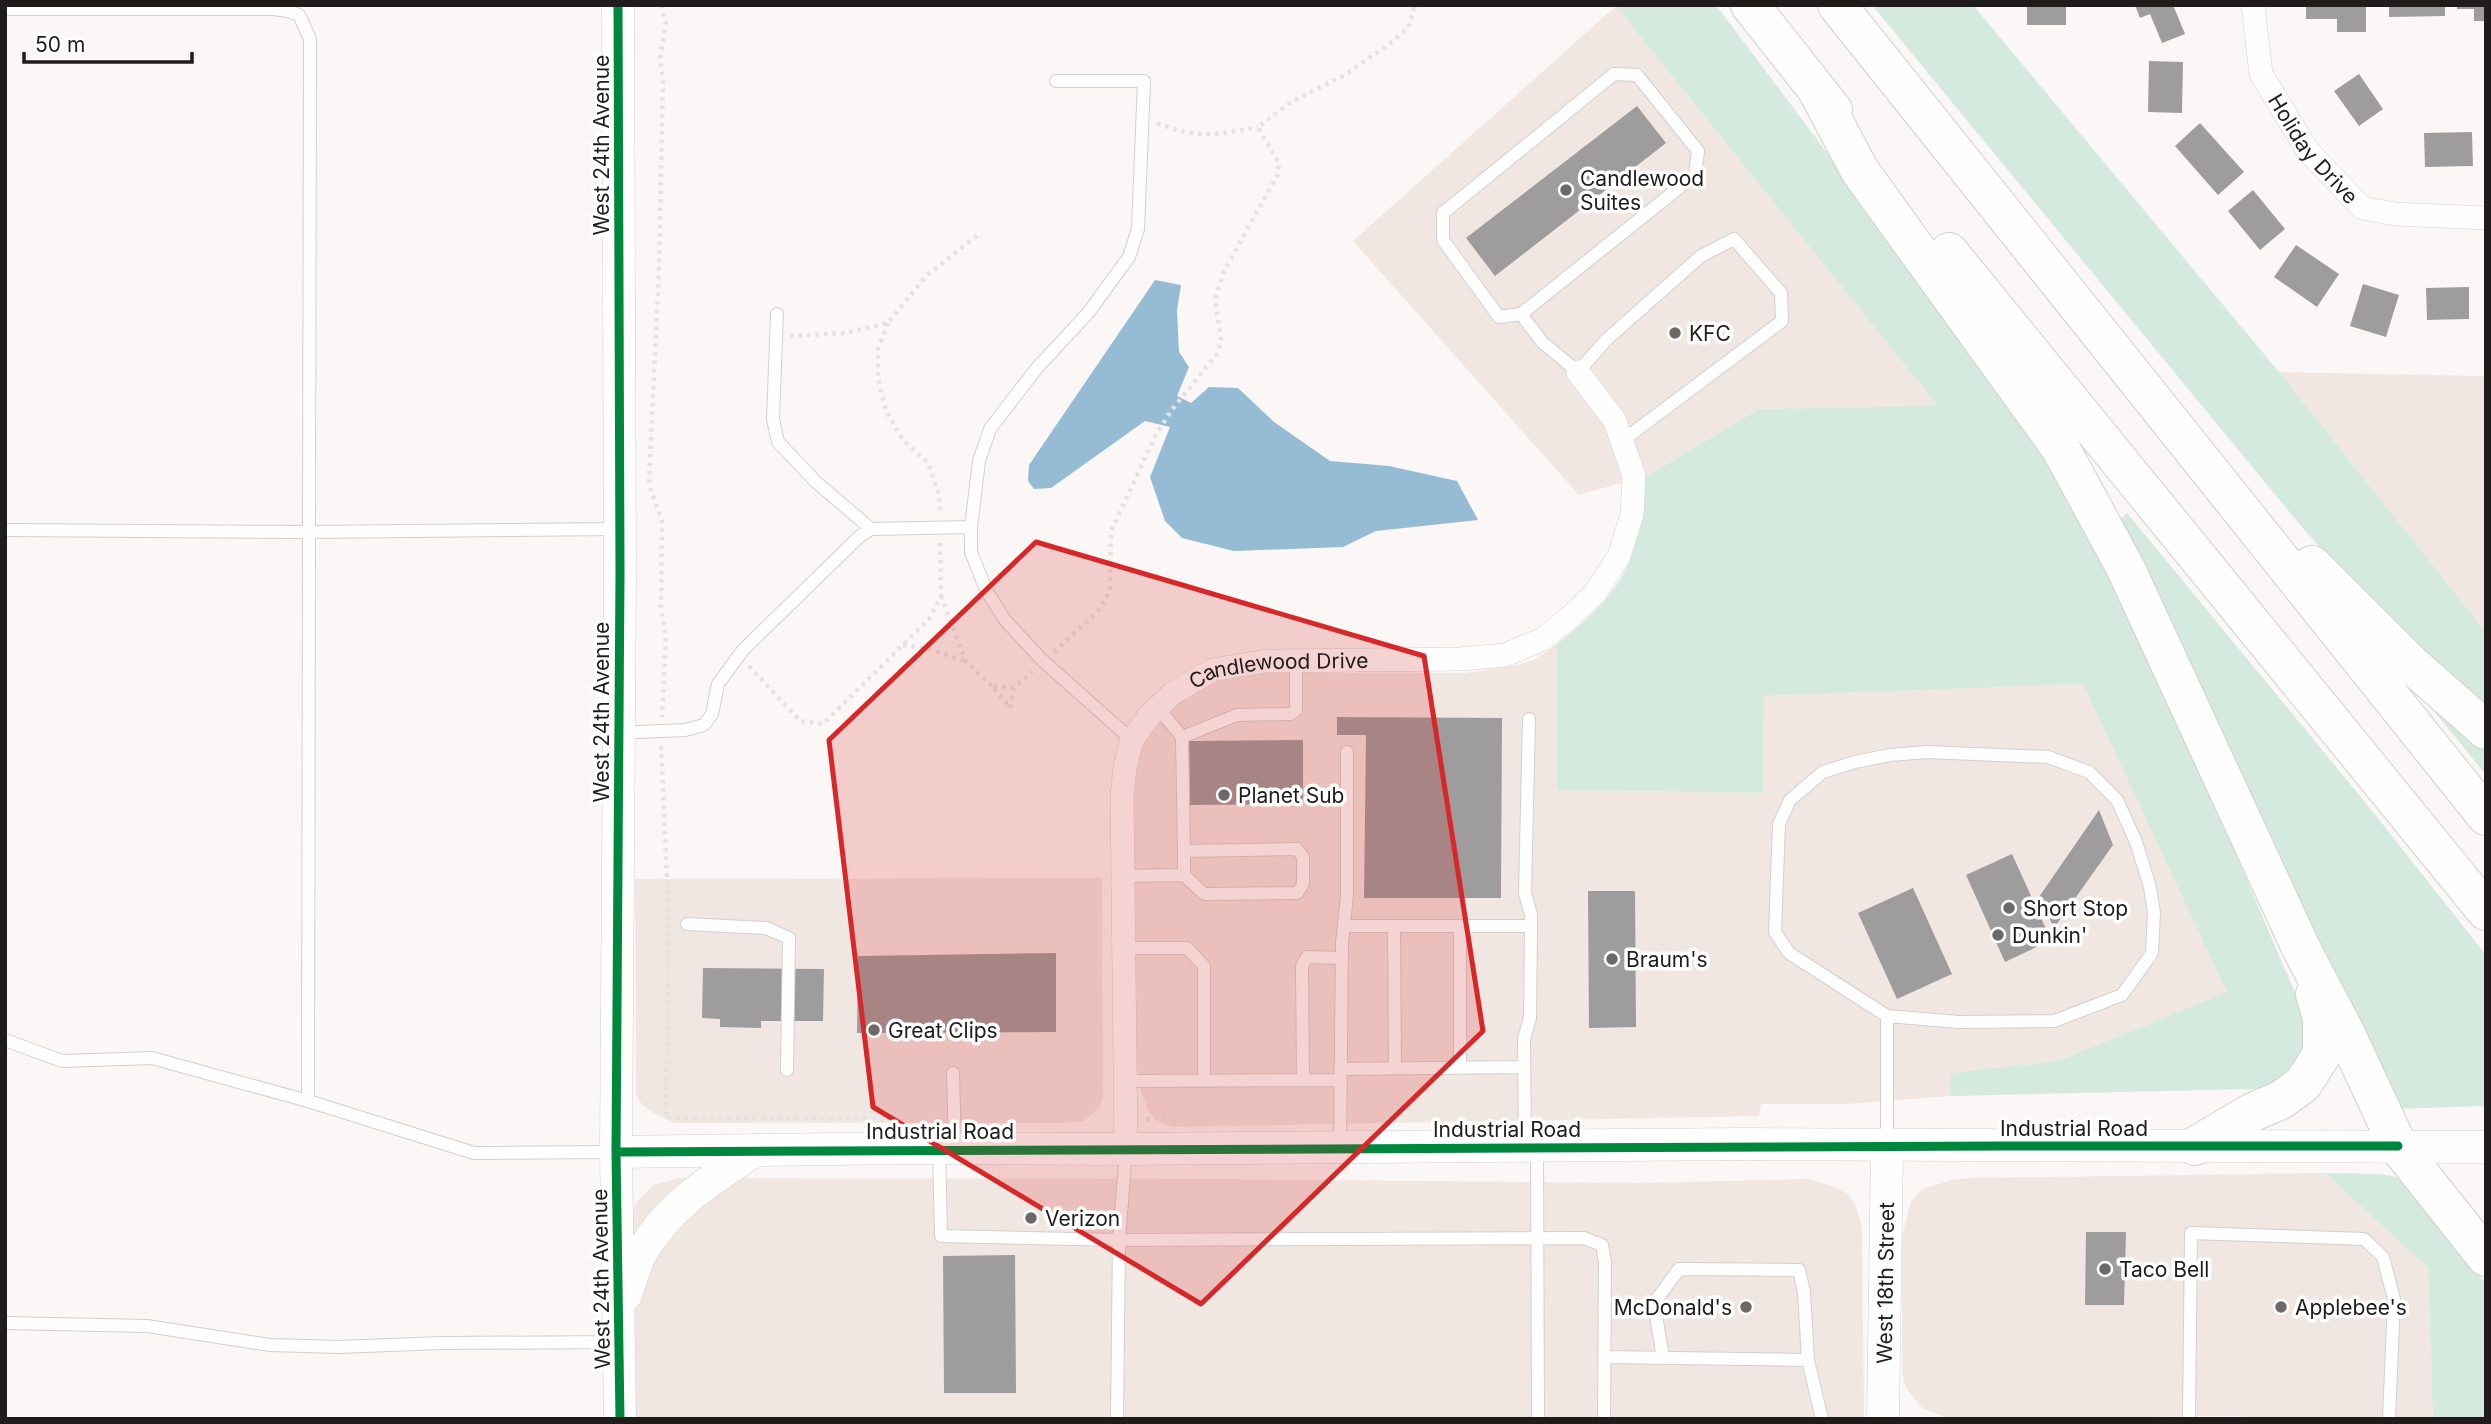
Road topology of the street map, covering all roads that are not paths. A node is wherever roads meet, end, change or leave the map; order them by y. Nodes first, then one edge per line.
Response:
1 (618, 5) edge
2 (1750, 5) edge
3 (1837, 5) edge
4 (2253, 5) edge
5 (5, 9) edge
6 (1055, 81) dead end
7 (1817, 90) junction
8 (2486, 218) edge
9 (777, 314) dead end
10 (1521, 314) junction
11 (1578, 372) junction
12 (1622, 442) junction
13 (2229, 495) junction
14 (971, 527) junction
15 (620, 529) junction
16 (871, 529) junction
17 (5, 530) edge
18 (309, 532) junction
19 (1296, 659) junction
20 (1158, 708) junction
21 (1529, 719) dead end
22 (2486, 730) edge
23 (618, 733) junction
24 (1182, 737) junction
25 (1132, 740) junction
26 (1348, 752) dead end
27 (2486, 816) edge
28 (1184, 851) junction
29 (1184, 875) junction
30 (1123, 876) junction
31 (2486, 911) edge
32 (687, 924) dead end
33 (1344, 926) junction
34 (1394, 926) junction
35 (1460, 926) junction
36 (1531, 926) junction
37 (1124, 948) junction
38 (2301, 948) junction
39 (1342, 958) junction
40 (1887, 1016) junction
41 (5, 1040) edge
42 (1460, 1066) junction
43 (1524, 1066) junction
44 (1395, 1068) junction
45 (788, 1070) dead end
46 (953, 1073) dead end
47 (1340, 1075) junction
48 (1303, 1080) junction
49 (1125, 1081) junction
50 (1204, 1081) junction
51 (308, 1101) junction
52 (1126, 1134) junction
53 (949, 1138) junction
54 (1887, 1146) junction
55 (2195, 1146) junction
56 (2398, 1146) junction
57 (1531, 1147) junction
58 (2486, 1147) edge
59 (1340, 1148) junction
60 (756, 1150) junction
61 (616, 1152) junction
62 (1536, 1238) junction
63 (1119, 1240) junction
64 (2486, 1257) edge
65 (5, 1323) edge
66 (620, 1327) junction
67 (1604, 1357) junction
68 (1663, 1358) junction
69 (1808, 1360) junction
70 (620, 1419) edge
71 (1117, 1419) edge
72 (1538, 1419) edge
73 (1604, 1419) edge
74 (1822, 1419) edge
75 (1883, 1419) edge
76 (2189, 1419) edge
77 (2389, 1419) edge

1 - 15 street, West 24th Avenue
2 - 7 highway
3 - 13 highway
4 - 8 street, Holiday Drive
5 - 18 lane
6 - 14 lane
7 - 31 highway
7 - 38 highway
9 - 16 lane
10 - 10 lane
10 - 11 lane
11 - 12 street, Candlewood Drive
11 - 12 lane
12 - 19 street, Candlewood Drive
13 - 22 highway
13 - 27 highway
14 - 16 lane
14 - 25 lane
15 - 18 lane
15 - 23 street, West 24th Avenue
16 - 23 lane
17 - 18 lane
18 - 51 lane
19 - 20 street, Candlewood Drive
19 - 24 lane
20 - 24 lane
20 - 25 street, Candlewood Drive
21 - 36 lane
23 - 61 street, West 24th Avenue
24 - 28 lane
25 - 30 street, Candlewood Drive
26 - 33 lane
28 - 29 lane
28 - 29 lane
29 - 30 lane
30 - 37 street, Candlewood Drive
32 - 45 lane
33 - 34 lane
33 - 39 lane
34 - 35 lane
34 - 44 lane
35 - 36 lane
35 - 42 lane
36 - 43 lane
37 - 49 street, Candlewood Drive
37 - 50 lane
38 - 55 highway
38 - 56 highway
39 - 47 lane
39 - 48 lane
40 - 40 lane
40 - 54 lane
41 - 51 lane
42 - 43 lane
42 - 44 lane
43 - 57 lane
44 - 47 lane
46 - 53 lane
47 - 48 lane
47 - 59 lane
48 - 50 lane
49 - 50 lane
49 - 52 street, Candlewood Drive
51 - 61 lane
52 - 53 street, Industrial Road
52 - 59 street, Industrial Road
52 - 63 lane
53 - 60 street, Industrial Road
53 - 63 lane
54 - 55 street, Industrial Road
54 - 57 street, Industrial Road
54 - 75 street, West 18th Street
55 - 56 street, Industrial Road
56 - 58 street, Industrial Road
56 - 64 highway
57 - 59 street, Industrial Road
57 - 62 lane
60 - 61 street, Industrial Road
60 - 66 street
61 - 66 street, West 24th Avenue
62 - 63 lane
62 - 67 lane
62 - 72 lane
63 - 71 lane
65 - 66 lane
66 - 70 street, West 24th Avenue
67 - 68 lane
67 - 73 lane
68 - 69 lane
68 - 69 lane
69 - 74 lane
76 - 77 lane

